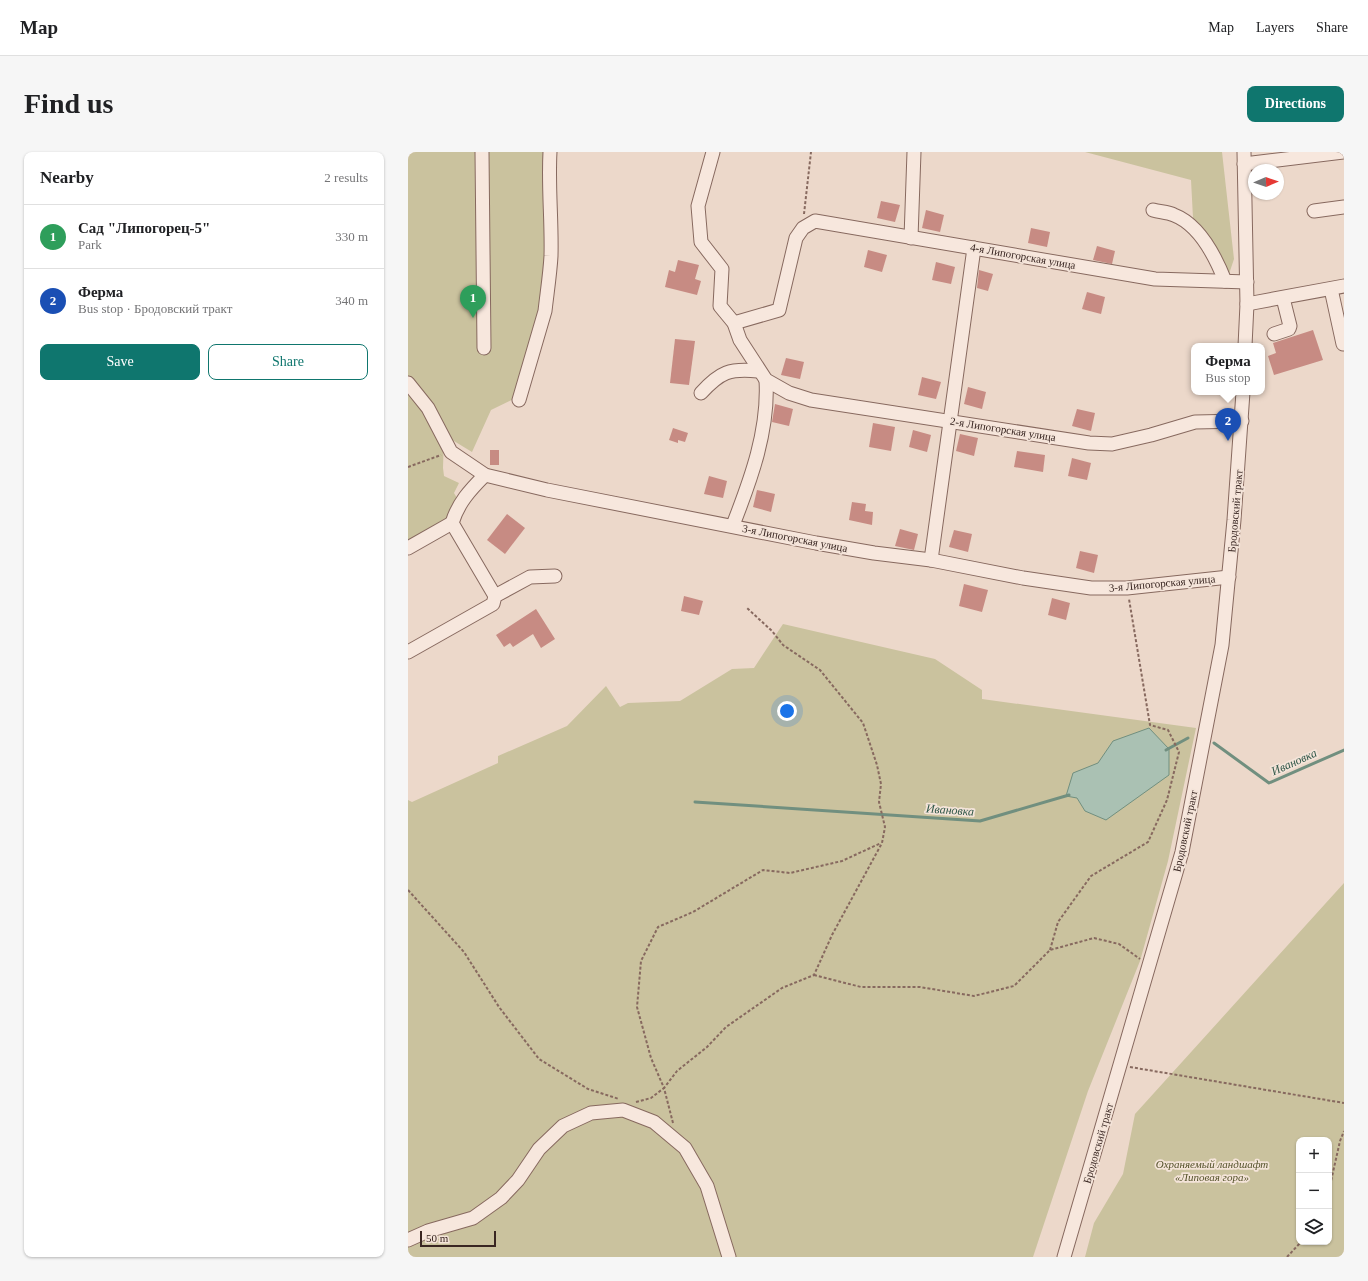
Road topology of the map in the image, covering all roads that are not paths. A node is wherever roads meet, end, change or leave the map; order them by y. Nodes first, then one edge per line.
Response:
1 (482, 152) edge
2 (550, 152) edge
3 (712, 152) edge
4 (914, 152) edge
5 (1344, 152) edge
6 (1285, 156) edge
7 (1244, 158) edge
8 (1344, 207) edge
9 (1153, 210) dead end
10 (1314, 211) dead end
11 (911, 238) junction
12 (974, 248) junction
13 (1225, 281) junction
14 (1246, 282) junction
15 (1344, 286) edge
16 (1336, 296) edge
17 (1283, 298) junction
18 (1247, 304) junction
19 (734, 323) junction
20 (1274, 334) dead end
21 (1245, 343) edge
22 (1343, 344) dead end
23 (484, 348) dead end
24 (762, 376) junction
25 (408, 383) edge
26 (701, 393) dead end
27 (1243, 395) edge
28 (519, 400) dead end
29 (950, 420) junction
30 (1242, 422) junction
31 (485, 475) junction
32 (452, 523) junction
33 (733, 525) junction
34 (408, 548) edge
35 (931, 560) junction
36 (555, 576) dead end
37 (1229, 577) junction
38 (495, 596) junction
39 (408, 652) edge
40 (408, 1240) edge
41 (729, 1257) edge
42 (1064, 1257) edge

1 - 23 street
2 - 28 street
3 - 19 street
4 - 11 street
5 - 6 street
6 - 7 street
7 - 14 street
8 - 10 street
9 - 13 street
11 - 12 street, 4-я Липогорская улица
11 - 19 street, 4-я Липогорская улица
12 - 13 street, 4-я Липогорская улица
12 - 29 street
13 - 14 street, 4-я Липогорская улица
14 - 18 street
15 - 16 street
16 - 17 street
16 - 22 street
17 - 18 street
17 - 20 street
18 - 21 street
19 - 24 street
24 - 26 street
24 - 29 street, 2-я Липогорская улица
24 - 33 street
25 - 31 street, 3-я Липогорская улица
27 - 30 street, Бродовский тракт
29 - 30 street, 2-я Липогорская улица
29 - 35 street
30 - 37 street, Бродовский тракт
31 - 32 street
31 - 33 street, 3-я Липогорская улица
32 - 34 street
32 - 38 street
33 - 35 street, 3-я Липогорская улица
35 - 37 street, 3-я Липогорская улица
36 - 38 street
37 - 42 street, Бродовский тракт
38 - 39 street
40 - 41 street

